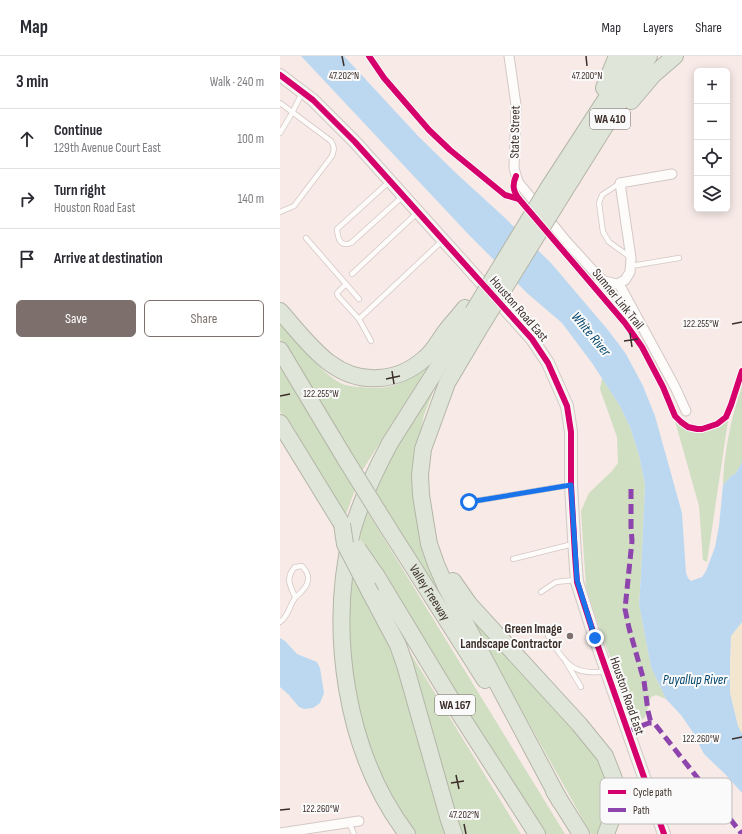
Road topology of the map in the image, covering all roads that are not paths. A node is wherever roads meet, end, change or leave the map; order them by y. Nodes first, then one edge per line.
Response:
1 (509, 56) edge
2 (617, 56) edge
3 (634, 56) edge
4 (649, 56) edge
5 (675, 56) edge
6 (280, 75) edge
7 (302, 92) junction
8 (280, 103) edge
9 (292, 113) junction
10 (280, 133) edge
11 (567, 158) junction
12 (672, 174) dead end
13 (390, 181) junction
14 (570, 182) junction
15 (620, 183) junction
16 (555, 192) junction
17 (403, 196) junction
18 (418, 211) junction
19 (280, 212) edge
20 (306, 238) dead end
21 (443, 240) junction
22 (679, 258) dead end
23 (631, 262) junction
24 (352, 274) dead end
25 (346, 284) junction
26 (619, 284) junction
27 (359, 299) dead end
28 (280, 311) edge
29 (474, 313) junction
30 (359, 319) junction
31 (371, 341) dead end
32 (280, 350) edge
33 (686, 410) dead end
34 (434, 416) junction
35 (280, 423) edge
36 (571, 485) junction
37 (469, 502) dead end
38 (342, 524) junction
39 (574, 544) junction
40 (513, 559) dead end
41 (577, 580) junction
42 (541, 592) dead end
43 (295, 598) junction
44 (280, 622) edge
45 (548, 636) dead end
46 (565, 661) junction
47 (606, 671) junction
48 (581, 687) dead end
49 (614, 778) edge
50 (644, 778) edge
51 (560, 801) junction
52 (359, 821) dead end
53 (348, 822) junction
54 (610, 824) edge
55 (660, 824) edge
56 (579, 832) edge
57 (280, 833) edge
58 (354, 834) edge
59 (406, 834) edge
60 (454, 834) edge
61 (538, 834) edge
62 (606, 834) edge
63 (664, 834) edge

1 - 26 street, State Street
2 - 11 highway
3 - 11 highway, WA 410
4 - 14 highway, WA 410
5 - 14 highway
6 - 7 street, Houston Road East
7 - 9 lane
7 - 13 street, Houston Road East
8 - 9 lane
9 - 10 lane
9 - 19 lane
11 - 16 highway, WA 410
12 - 15 street
13 - 17 street, Houston Road East
13 - 17 lane
14 - 16 highway, WA 410
15 - 23 street
15 - 23 lane
16 - 29 highway, WA 410, bridge
16 - 29 highway, WA 410, bridge
17 - 18 street, Houston Road East
18 - 21 street, Houston Road East
18 - 24 lane
20 - 25 lane
21 - 30 lane
21 - 36 street, Houston Road East
22 - 23 lane
23 - 26 street
25 - 27 lane
25 - 30 lane
26 - 33 street
28 - 29 highway
29 - 34 highway, WA 410
29 - 59 highway
30 - 31 lane
32 - 51 highway, Valley Freeway / WA 167, bridge
34 - 49 highway
34 - 51 highway
35 - 38 highway, WA 167
36 - 37 lane
36 - 39 street, Houston Road East
38 - 60 highway, bridge
38 - 61 highway, WA 167, bridge
39 - 40 lane
39 - 41 street, Houston Road East
41 - 42 lane
41 - 47 street, Houston Road East
43 - 43 lane
43 - 44 lane
45 - 46 lane
46 - 47 lane
46 - 48 lane
47 - 50 street, Houston Road East
51 - 56 highway, Valley Freeway / WA 167
52 - 53 street
53 - 57 street
53 - 58 lane
54 - 62 highway
55 - 63 street, Houston Road East

